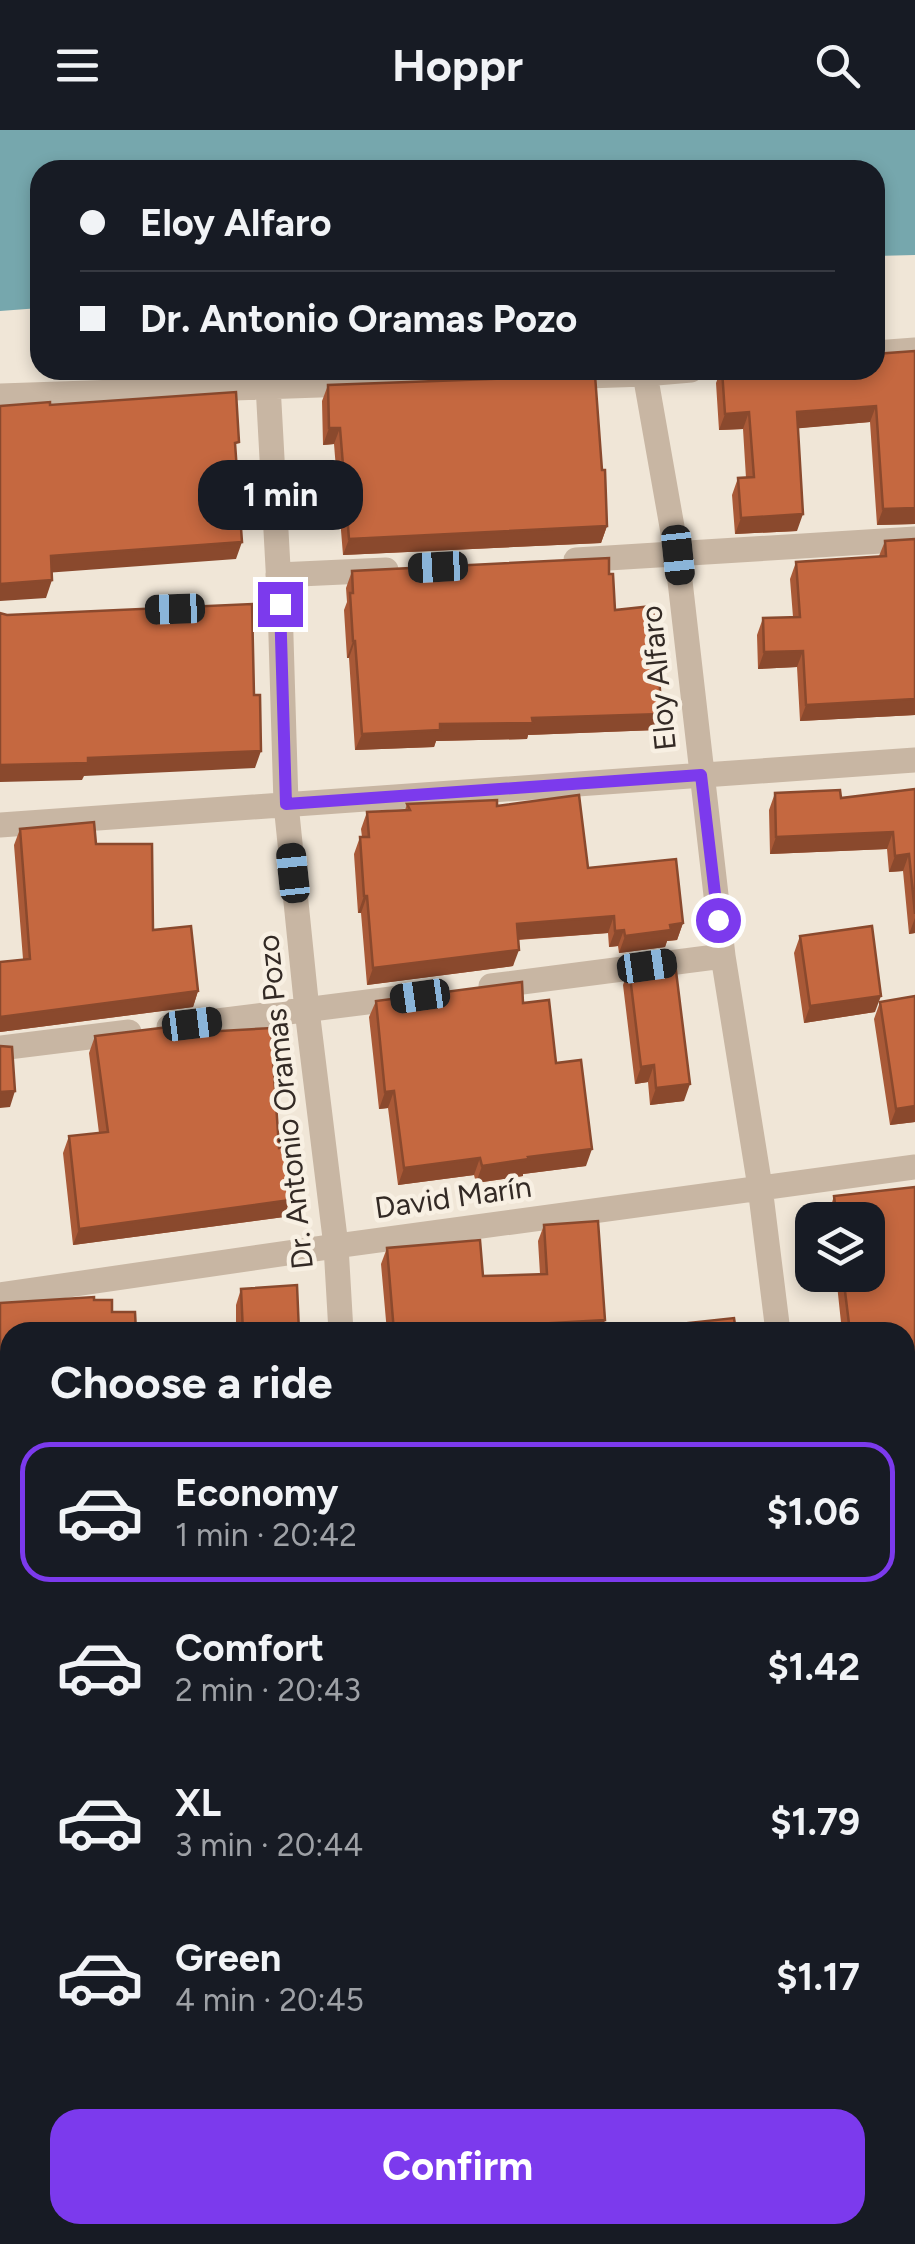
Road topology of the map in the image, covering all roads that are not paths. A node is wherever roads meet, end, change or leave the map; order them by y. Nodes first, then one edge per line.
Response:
1 (915, 350) edge
2 (885, 353) edge
3 (440, 380) edge
4 (647, 380) edge
5 (268, 385) junction
6 (0, 396) edge
7 (915, 538) edge
8 (678, 555) junction
9 (558, 561) edge
10 (418, 568) edge
11 (278, 575) junction
12 (915, 760) edge
13 (701, 775) junction
14 (286, 804) junction
15 (0, 824) edge
16 (723, 956) junction
17 (465, 990) edge
18 (426, 995) edge
19 (307, 1010) junction
20 (0, 1048) edge
21 (915, 1168) edge
22 (760, 1187) junction
23 (336, 1246) junction
24 (0, 1294) edge
25 (340, 1322) edge
26 (777, 1322) edge

1 - 2 street
3 - 5 street
4 - 8 street, Eloy Alfaro
5 - 6 street
5 - 11 street, Dr. Antonio Oramas Pozo
7 - 8 street
8 - 9 street
8 - 13 street, Eloy Alfaro
10 - 11 street
11 - 14 street, Dr. Antonio Oramas Pozo
12 - 13 street
13 - 14 street
13 - 16 street, Eloy Alfaro
14 - 15 street
14 - 19 street, Dr. Antonio Oramas Pozo
16 - 17 street
16 - 22 street, Eloy Alfaro
18 - 19 street
19 - 20 street
19 - 23 street, Dr. Antonio Oramas Pozo
21 - 22 street, David Marín
22 - 23 street, David Marín
22 - 26 street, Eloy Alfaro
23 - 24 street, David Marín
23 - 25 street, Dr. Antonio Oramas Pozo

